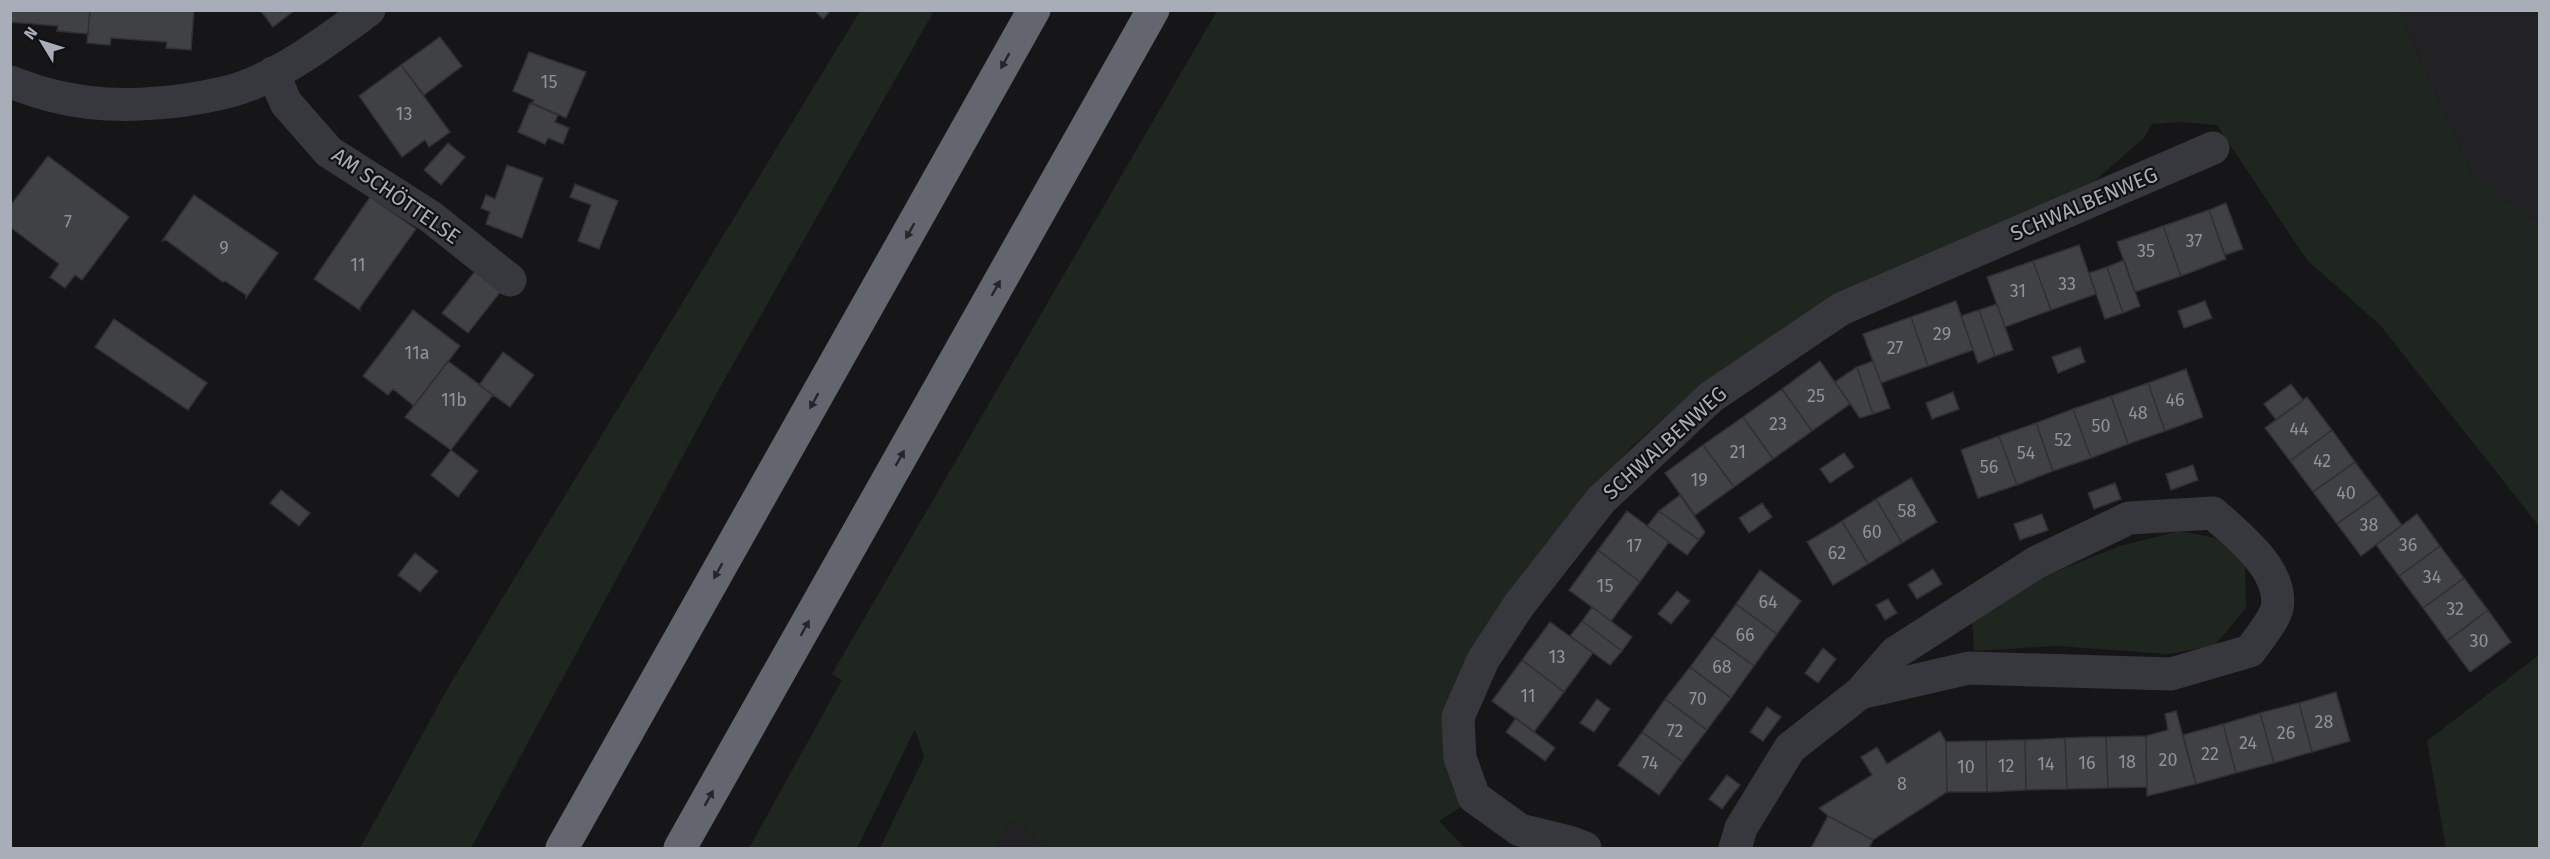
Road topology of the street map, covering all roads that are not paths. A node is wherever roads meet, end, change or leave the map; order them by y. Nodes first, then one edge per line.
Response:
1 (369, 10) edge
2 (1034, 10) edge
3 (1153, 10) edge
4 (273, 73) junction
5 (10, 82) edge
6 (2213, 148) dead end
7 (510, 280) dead end
8 (1860, 693) junction
9 (562, 849) edge
10 (680, 849) edge
11 (1585, 849) edge
12 (1735, 849) edge

1 - 4 street
2 -> 9 highway
10 -> 3 highway
4 - 5 street
4 - 7 street, AM SCHÖTTELSE
6 - 11 street, SCHWALBENWEG
8 - 8 street
8 - 12 street

